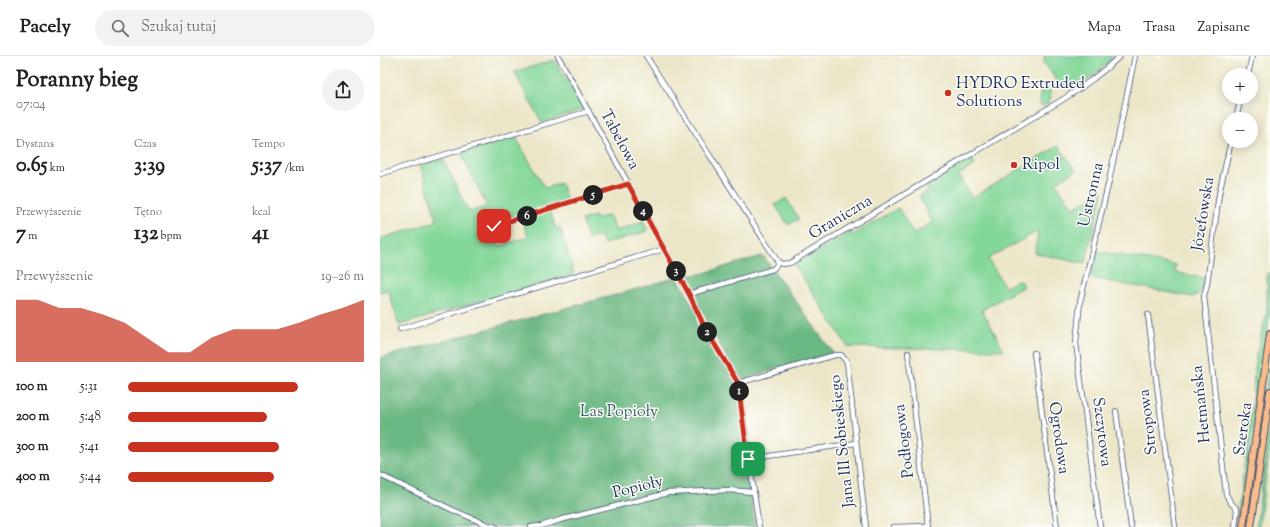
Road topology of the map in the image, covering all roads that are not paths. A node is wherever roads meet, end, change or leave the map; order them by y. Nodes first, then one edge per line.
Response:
1 (558, 56) edge
2 (646, 56) edge
3 (1120, 56) edge
4 (1135, 56) edge
5 (1252, 56) edge
6 (1249, 68) edge
7 (589, 111) junction
8 (1230, 148) edge
9 (380, 174) edge
10 (628, 184) junction
11 (494, 226) dead end
12 (664, 249) junction
13 (778, 262) junction
14 (1205, 292) joint
15 (689, 294) junction
16 (1148, 315) dead end
17 (400, 329) dead end
18 (1270, 334) edge
19 (1076, 340) joint
20 (1034, 352) dead end
21 (908, 353) dead end
22 (738, 383) junction
23 (1270, 391) edge
24 (1116, 410) dead end
25 (856, 443) junction
26 (748, 459) junction
27 (380, 475) edge
28 (753, 492) junction
29 (496, 527) edge
30 (531, 527) edge
31 (759, 527) edge
32 (866, 527) edge
33 (893, 527) edge
34 (928, 527) edge
35 (1057, 527) edge
36 (1100, 527) edge
37 (1130, 527) edge
38 (1175, 527) edge
39 (1235, 527) edge
40 (1243, 527) edge
41 (1251, 527) edge

1 - 7 street, Tabelowa
2 - 13 street
3 - 13 street, Graniczna
4 - 19 street, Ustronna
5 - 6 street
7 - 9 street
7 - 10 street, Tabelowa
8 - 14 street, Józefowska
10 - 11 street
10 - 12 street, Tabelowa
12 - 15 street, Tabelowa
12 - 17 street
13 - 15 street
14 - 39 street, Hetmańska
15 - 22 street, Tabelowa
16 - 38 street, Stropowa
18 - 40 main road, Szeroka
19 - 36 street, Szczytowa
20 - 35 street, Ogrodowa
21 - 34 street, Podłogowa
22 - 25 street, Jana III Sobieskiego
22 - 26 street
23 - 41 main road, Szeroka
24 - 37 street
25 - 26 street
25 - 32 street, Jana III Sobieskiego
26 - 28 street
27 - 29 street
28 - 30 street, Popioły
28 - 31 street
33 - 34 street

